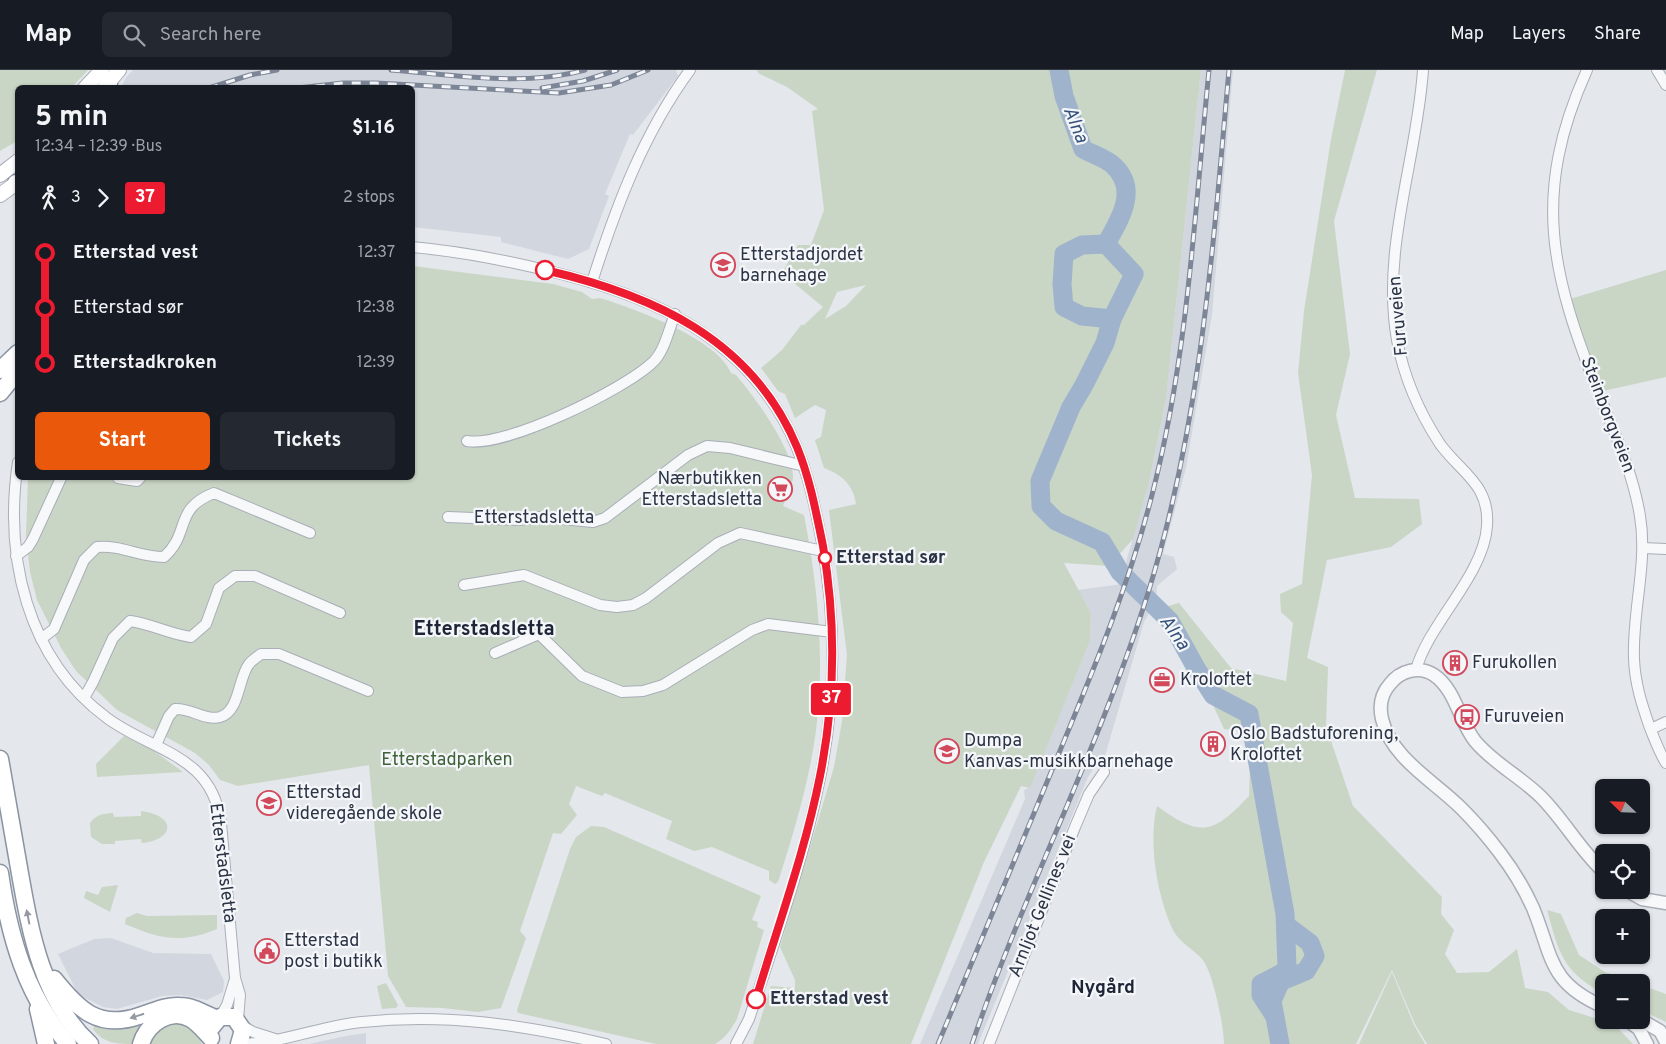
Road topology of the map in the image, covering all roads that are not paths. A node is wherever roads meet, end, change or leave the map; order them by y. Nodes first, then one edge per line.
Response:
1 (690, 70) edge
2 (1423, 70) edge
3 (1587, 70) edge
4 (1657, 70) edge
5 (109, 79) edge
6 (93, 85) edge
7 (1666, 85) edge
8 (15, 163) edge
9 (0, 175) edge
10 (15, 184) edge
11 (0, 195) edge
12 (415, 247) edge
13 (592, 282) junction
14 (674, 314) junction
15 (15, 355) edge
16 (0, 370) edge
17 (15, 374) edge
18 (1, 390) edge
19 (467, 441) dead end
20 (804, 466) junction
21 (16, 480) edge
22 (60, 480) edge
23 (448, 517) dead end
24 (310, 533) dead end
25 (1643, 548) junction
26 (1666, 549) edge
27 (823, 551) junction
28 (16, 556) junction
29 (464, 585) dead end
30 (340, 613) dead end
31 (832, 632) junction
32 (41, 639) junction
33 (495, 653) dead end
34 (1416, 670) junction
35 (368, 691) dead end
36 (84, 698) junction
37 (1666, 722) edge
38 (1651, 730) junction
39 (156, 745) junction
40 (0, 759) edge
41 (1666, 762) edge
42 (1104, 772) dead end
43 (1595, 861) edge
44 (0, 873) edge
45 (1642, 899) edge
46 (1666, 903) edge
47 (41, 964) junction
48 (235, 978) junction
49 (32, 990) junction
50 (1595, 1002) edge
51 (218, 1018) junction
52 (240, 1023) junction
53 (1650, 1025) edge
54 (1639, 1029) edge
55 (275, 1039) junction
56 (213, 1042) edge
57 (1666, 1042) edge
58 (46, 1044) edge
59 (68, 1044) edge
60 (90, 1044) edge
61 (141, 1044) edge
62 (239, 1044) edge
63 (606, 1044) edge
64 (736, 1044) edge
65 (989, 1044) edge
66 (1647, 1044) edge

1 - 13 street
2 - 34 street, Furuveien
3 - 25 street, Steinborgveien
4 - 7 street
5 - 6 main road
8 - 9 main road
10 - 11 main road
12 - 13 street
13 - 14 street
14 - 19 street
14 - 20 street
15 - 16 highway
17 - 18 highway
20 - 23 street, Etterstadsletta
20 - 27 street
21 - 28 street, Etterstadsletta
22 - 28 street
24 - 32 street
25 - 26 street
25 - 38 street, Steinborgveien
27 - 29 street
27 - 31 street
28 - 32 street, Etterstadsletta
30 - 36 street
31 - 33 street
31 - 64 street
32 - 36 street, Etterstadsletta
34 - 43 street
34 - 50 street
35 - 39 street
36 - 39 street, Etterstadsletta
37 - 38 street
38 - 41 street, Steinborgveien
39 - 48 street, Etterstadsletta
47 -> 40 highway
42 - 65 street, Arnljot Gellines vei
44 - 49 highway
45 - 46 street
51 -> 47 highway
47 - 60 highway
48 - 51 street, Etterstadsletta
48 - 52 street, Etterstadsletta
49 - 58 highway
49 - 59 highway
51 - 52 highway
51 - 56 highway
52 - 55 street
52 - 62 highway
53 - 57 street
54 - 66 street
55 - 62 street
55 - 63 street
56 - 61 highway

